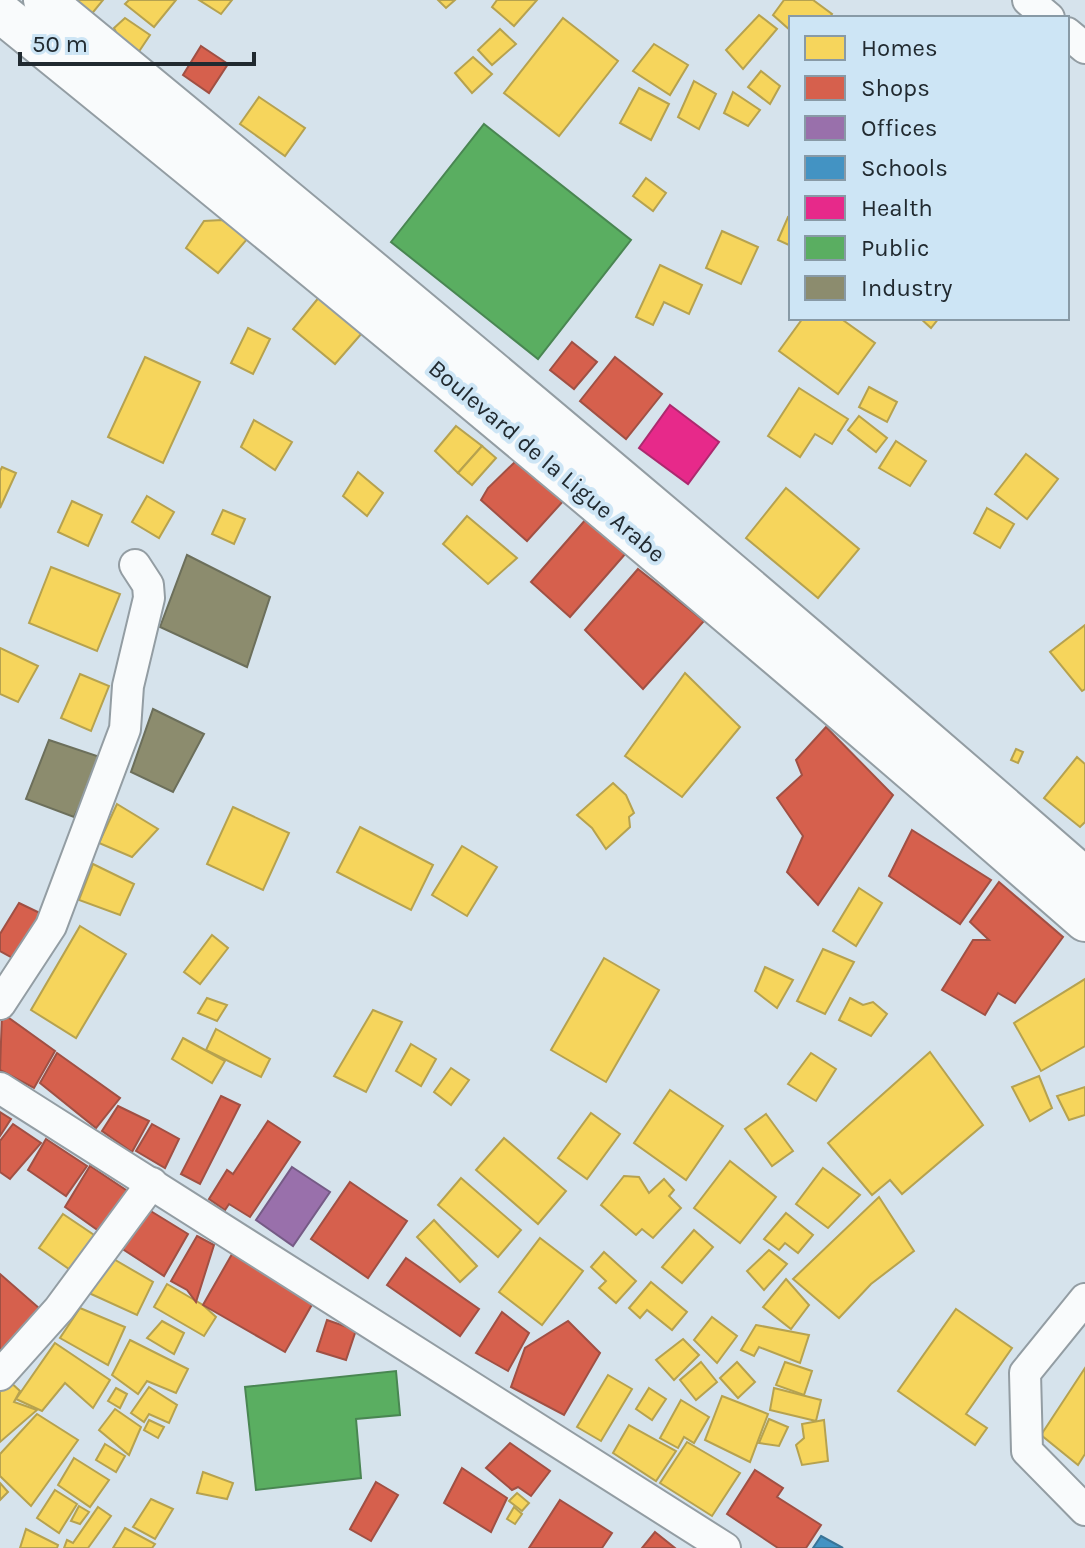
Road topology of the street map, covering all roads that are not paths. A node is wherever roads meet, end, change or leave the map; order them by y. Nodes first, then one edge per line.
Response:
1 (44, 0) edge
2 (1028, 0) edge
3 (0, 12) edge
4 (1047, 16) edge
5 (1069, 35) edge
6 (1085, 48) edge
7 (402, 317) junction
8 (135, 565) dead end
9 (832, 678) junction
10 (1085, 878) edge
11 (1085, 921) edge
12 (0, 1004) edge
13 (0, 1088) edge
14 (152, 1183) junction
15 (1085, 1299) edge
16 (0, 1375) edge
17 (1085, 1510) edge
18 (725, 1548) edge

1 - 7 main road, Boulevard de la Ligue Arabe
2 - 4 street
3 - 7 main road, Boulevard de la Ligue Arabe
5 - 6 street
7 - 9 main road, Boulevard de la Ligue Arabe
8 - 12 street
9 - 10 main road, Boulevard de la Ligue Arabe
9 - 11 main road, Boulevard de la Ligue Arabe
13 - 14 street
14 - 16 street
14 - 18 street
15 - 17 street

